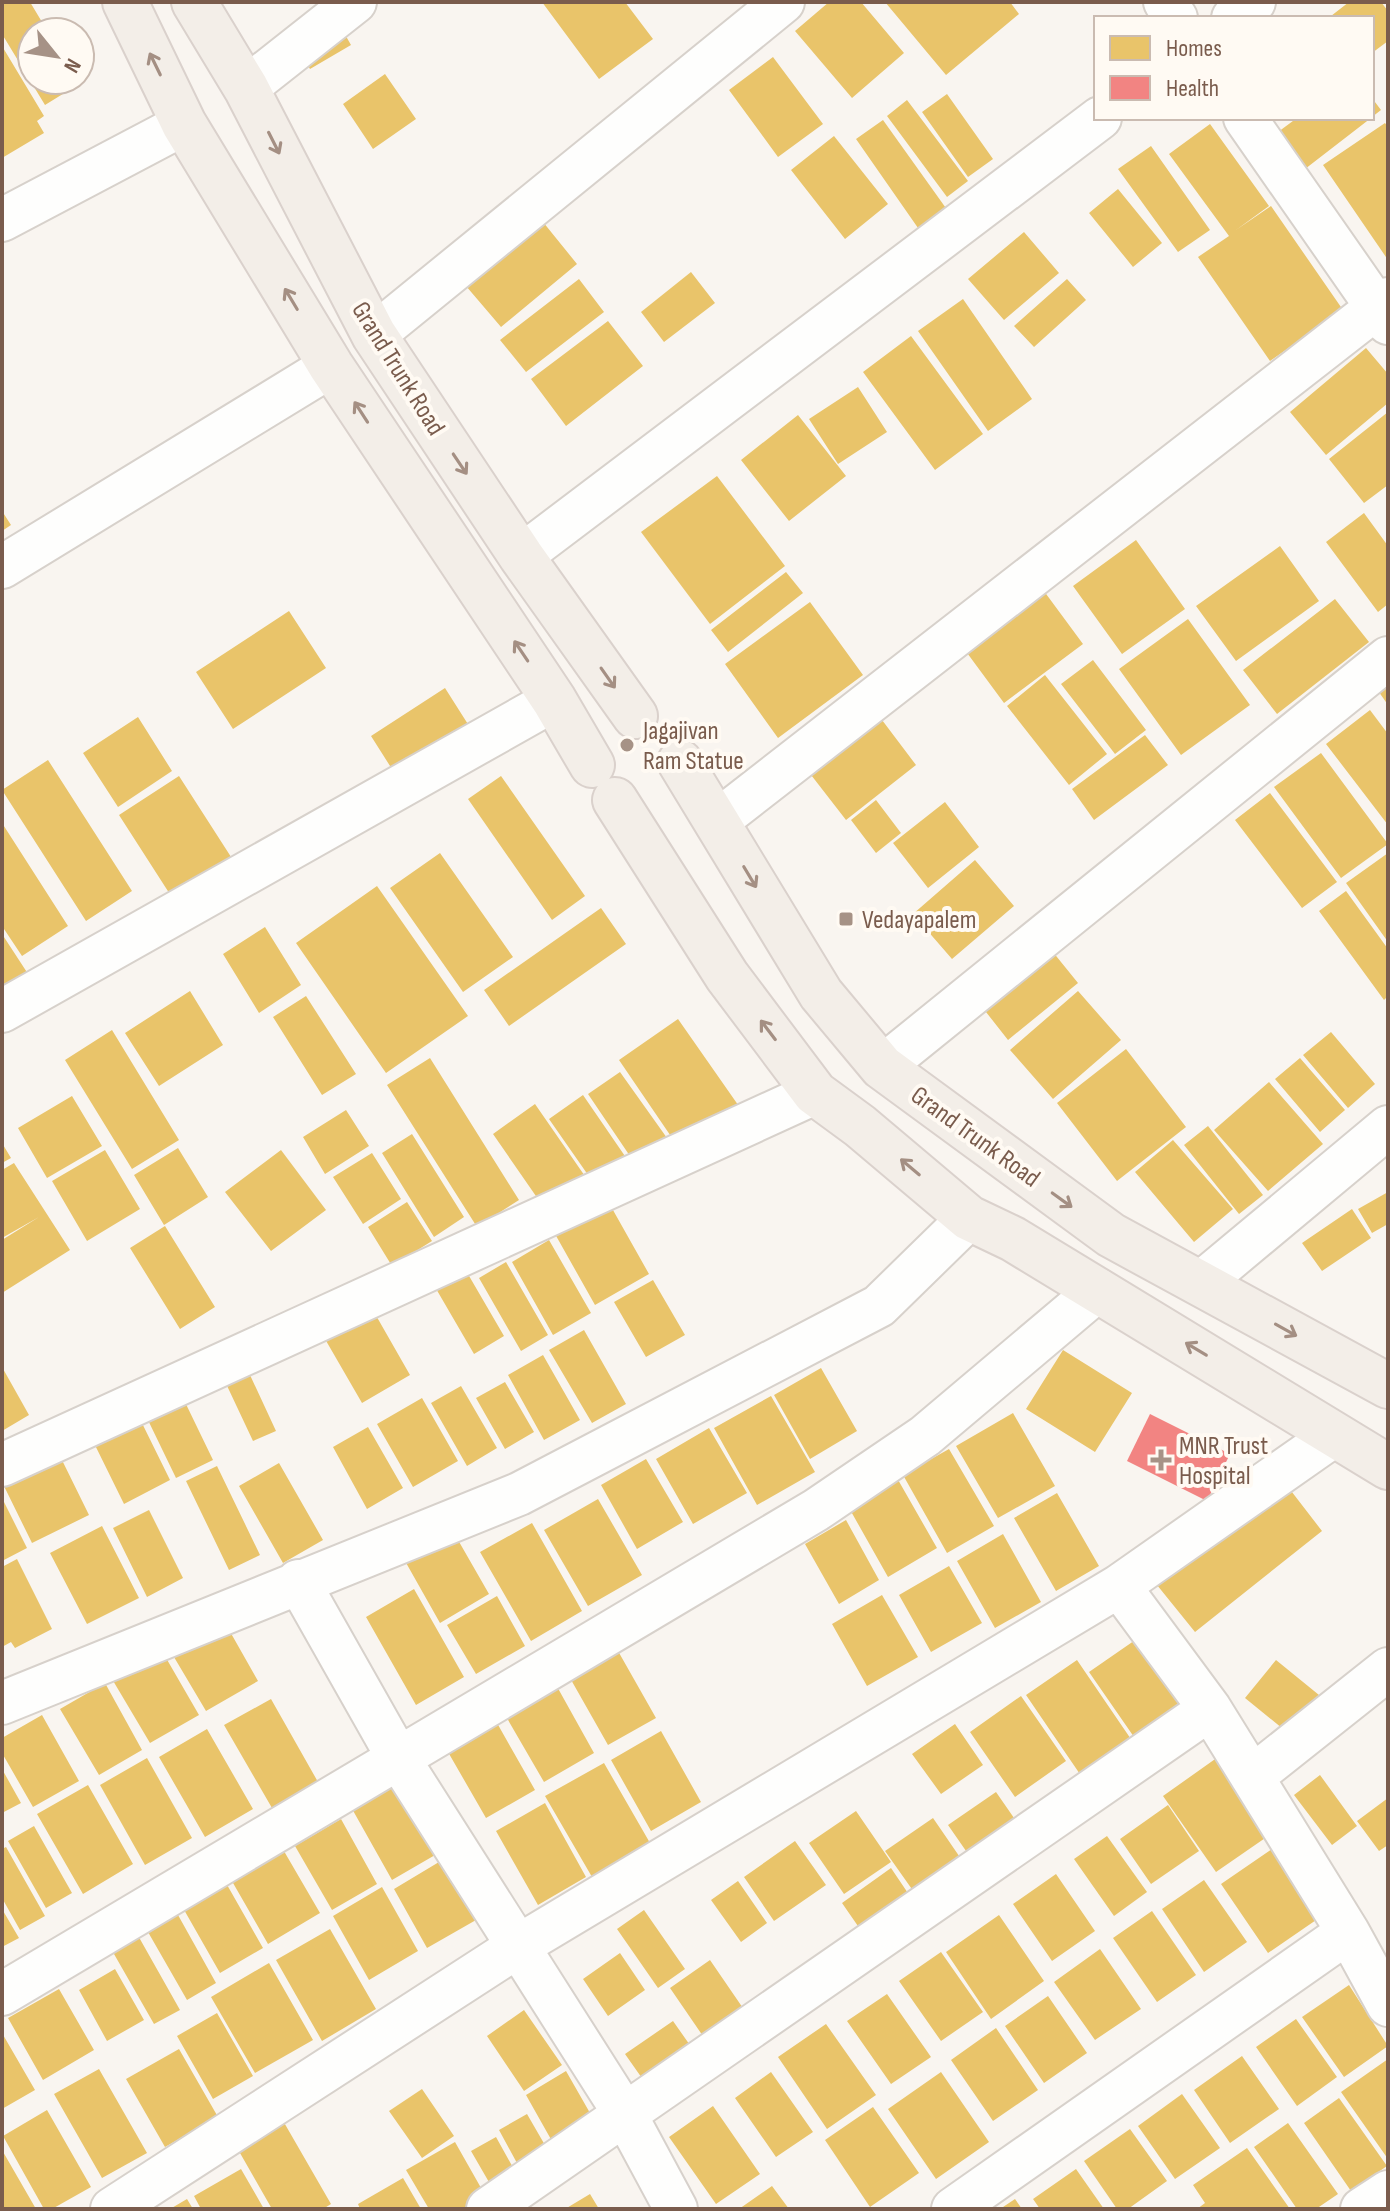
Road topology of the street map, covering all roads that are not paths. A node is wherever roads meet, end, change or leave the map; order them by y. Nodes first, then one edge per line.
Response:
1 (125, 2) edge
2 (194, 2) edge
3 (355, 2) edge
4 (783, 2) edge
5 (1254, 2) edge
6 (1236, 16) edge
7 (246, 88) junction
8 (1097, 120) edge
9 (1246, 120) edge
10 (184, 124) junction
11 (2, 220) edge
12 (1384, 310) edge
13 (374, 335) junction
14 (331, 366) junction
15 (521, 556) junction
16 (2, 567) edge
17 (1388, 658) edge
18 (554, 700) junction
19 (635, 716) junction
20 (680, 762) junction
21 (604, 782) junction
22 (716, 822) junction
23 (2, 1011) edge
24 (882, 1067) junction
25 (815, 1093) junction
26 (1388, 1127) edge
27 (969, 1218) junction
28 (1201, 1283) junction
29 (1098, 1290) junction
30 (1388, 1386) edge
31 (1333, 1436) junction
32 (2, 1465) edge
33 (1388, 1467) edge
34 (298, 1581) junction
35 (1119, 1586) junction
36 (1388, 1669) edge
37 (2, 1703) edge
38 (1210, 1709) junction
39 (397, 1756) junction
40 (1252, 1777) junction
41 (1348, 1932) junction
42 (520, 1945) junction
43 (1383, 1985) edge
44 (2, 1994) edge
45 (626, 2116) junction
46 (1388, 2192) edge
47 (112, 2209) edge
48 (488, 2209) edge
49 (676, 2209) edge
50 (953, 2209) edge
51 (1362, 2209) edge

10 -> 1 main road
2 - 7 main road, Grand Trunk Road
3 - 7 street
4 - 13 street
5 - 6 street
7 -> 13 main road, Grand Trunk Road
8 - 15 street
9 - 12 street
10 - 11 street
14 -> 10 main road
12 - 22 street
13 -> 15 main road, Grand Trunk Road
14 - 16 street
18 -> 14 main road
15 -> 19 main road, Grand Trunk Road
17 - 24 street
18 - 21 main road
18 - 23 street
19 - 20 main road
19 - 21 main road
20 - 21 main road
20 - 22 main road, Grand Trunk Road
25 -> 21 main road
22 -> 24 main road, Grand Trunk Road
24 -> 28 main road, Grand Trunk Road
27 -> 25 main road
25 - 32 street
26 - 28 street
27 - 29 main road
27 - 34 street
28 -> 30 main road, Grand Trunk Road
31 -> 29 main road
29 - 39 street
31 - 33 main road
31 - 35 street
34 - 37 street
34 - 39 street
35 - 38 street
35 - 42 street
36 - 40 street
38 - 40 street
38 - 45 street
39 - 42 street
39 - 44 street
40 - 41 street
41 - 43 street
41 - 50 street
42 - 45 street
42 - 47 street
45 - 48 street
45 - 49 street
46 - 51 street

